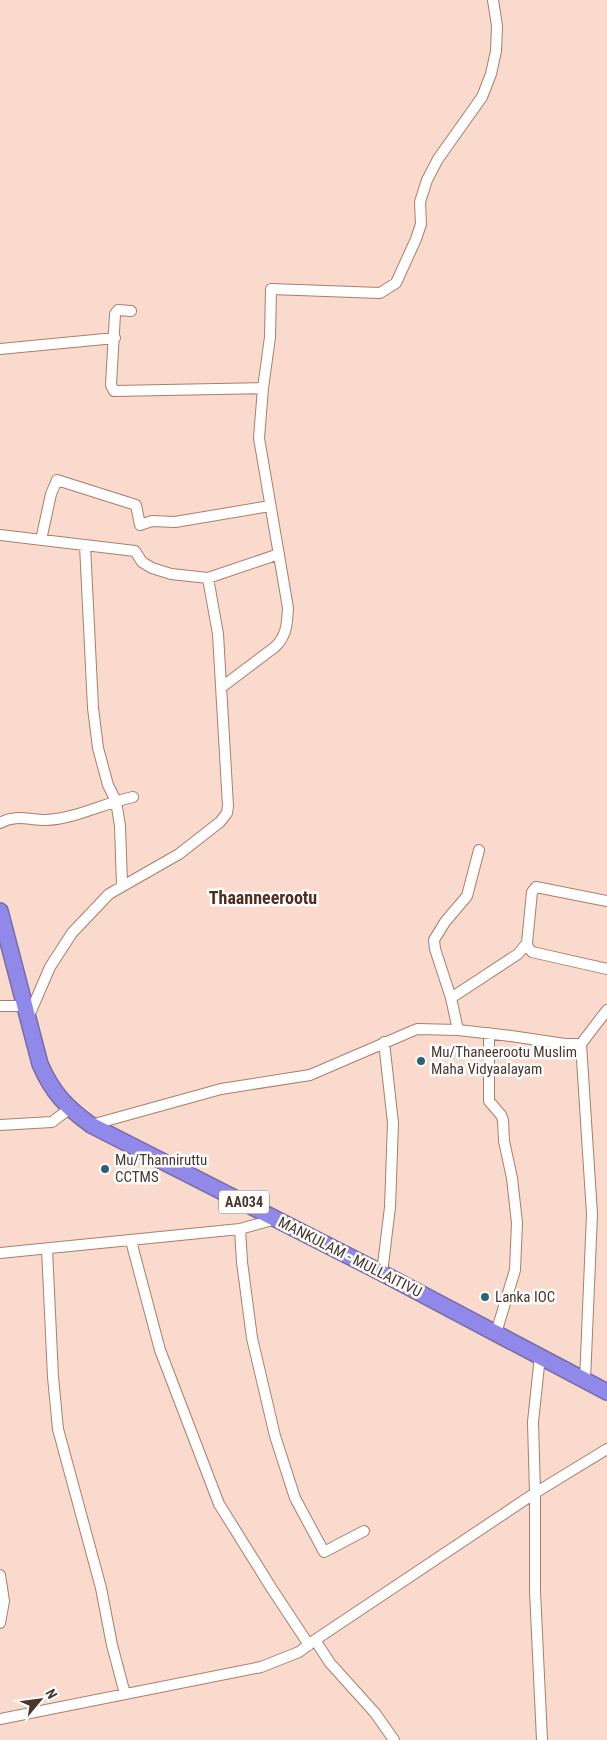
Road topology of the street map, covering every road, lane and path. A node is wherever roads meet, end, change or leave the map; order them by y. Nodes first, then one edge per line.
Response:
1 (493, 0) edge
2 (131, 312) dead end
3 (115, 338) junction
4 (0, 348) edge
5 (263, 388) junction
6 (270, 506) junction
7 (0, 536) edge
8 (41, 540) junction
9 (85, 545) junction
10 (279, 554) junction
11 (208, 578) junction
12 (222, 687) junction
13 (133, 797) dead end
14 (116, 800) junction
15 (0, 822) edge
16 (479, 850) dead end
17 (122, 885) junction
18 (607, 901) edge
19 (0, 911) edge
20 (528, 943) junction
21 (607, 969) edge
22 (451, 998) junction
23 (0, 1006) edge
24 (607, 1010) edge
25 (26, 1012) junction
26 (458, 1030) junction
27 (489, 1033) junction
28 (384, 1042) junction
29 (582, 1044) junction
30 (69, 1109) junction
31 (91, 1125) junction
32 (0, 1126) edge
33 (278, 1219) junction
34 (240, 1229) junction
35 (132, 1241) junction
36 (47, 1249) junction
37 (0, 1254) edge
38 (382, 1273) junction
39 (496, 1333) junction
40 (540, 1356) junction
41 (585, 1380) junction
42 (607, 1392) edge
43 (607, 1449) edge
44 (536, 1493) junction
45 (364, 1531) dead end
46 (0, 1576) edge
47 (0, 1623) edge
48 (312, 1642) junction
49 (125, 1694) junction
50 (0, 1719) edge
51 (394, 1740) edge
52 (542, 1740) edge

1 - 5 street
2 - 3 street
3 - 4 street
3 - 5 street
5 - 6 street
6 - 8 street
6 - 10 street
7 - 8 street
8 - 9 street
9 - 11 street
9 - 14 street
10 - 11 street
10 - 12 street
11 - 12 street
12 - 17 street
13 - 14 street
14 - 15 street
14 - 17 street
16 - 22 street
17 - 25 street
18 - 20 street
19 - 25 highway, MANKULAM - MULLAITIVU / AA034
20 - 21 street
20 - 22 street
22 - 26 street
23 - 25 street
24 - 29 street
25 - 30 highway, MANKULAM - MULLAITIVU / AA034
26 - 27 street
26 - 28 street
27 - 29 street
27 - 39 street
28 - 31 street
28 - 38 street
29 - 41 street
30 - 31 highway, MANKULAM - MULLAITIVU / AA034
30 - 32 street
31 - 33 highway, MANKULAM - MULLAITIVU / AA034
33 - 34 street
33 - 38 highway, MANKULAM - MULLAITIVU / AA034
34 - 35 street
34 - 45 street
35 - 36 street
35 - 48 street
36 - 37 street
36 - 49 street
38 - 39 highway, MANKULAM - MULLAITIVU / AA034
39 - 40 highway, MANKULAM - MULLAITIVU / AA034
40 - 41 highway, MANKULAM - MULLAITIVU / AA034
40 - 44 street
41 - 42 highway, MANKULAM - MULLAITIVU / AA034
43 - 44 street
44 - 48 street
44 - 52 street
46 - 47 street
48 - 49 street
48 - 51 street
49 - 50 street

